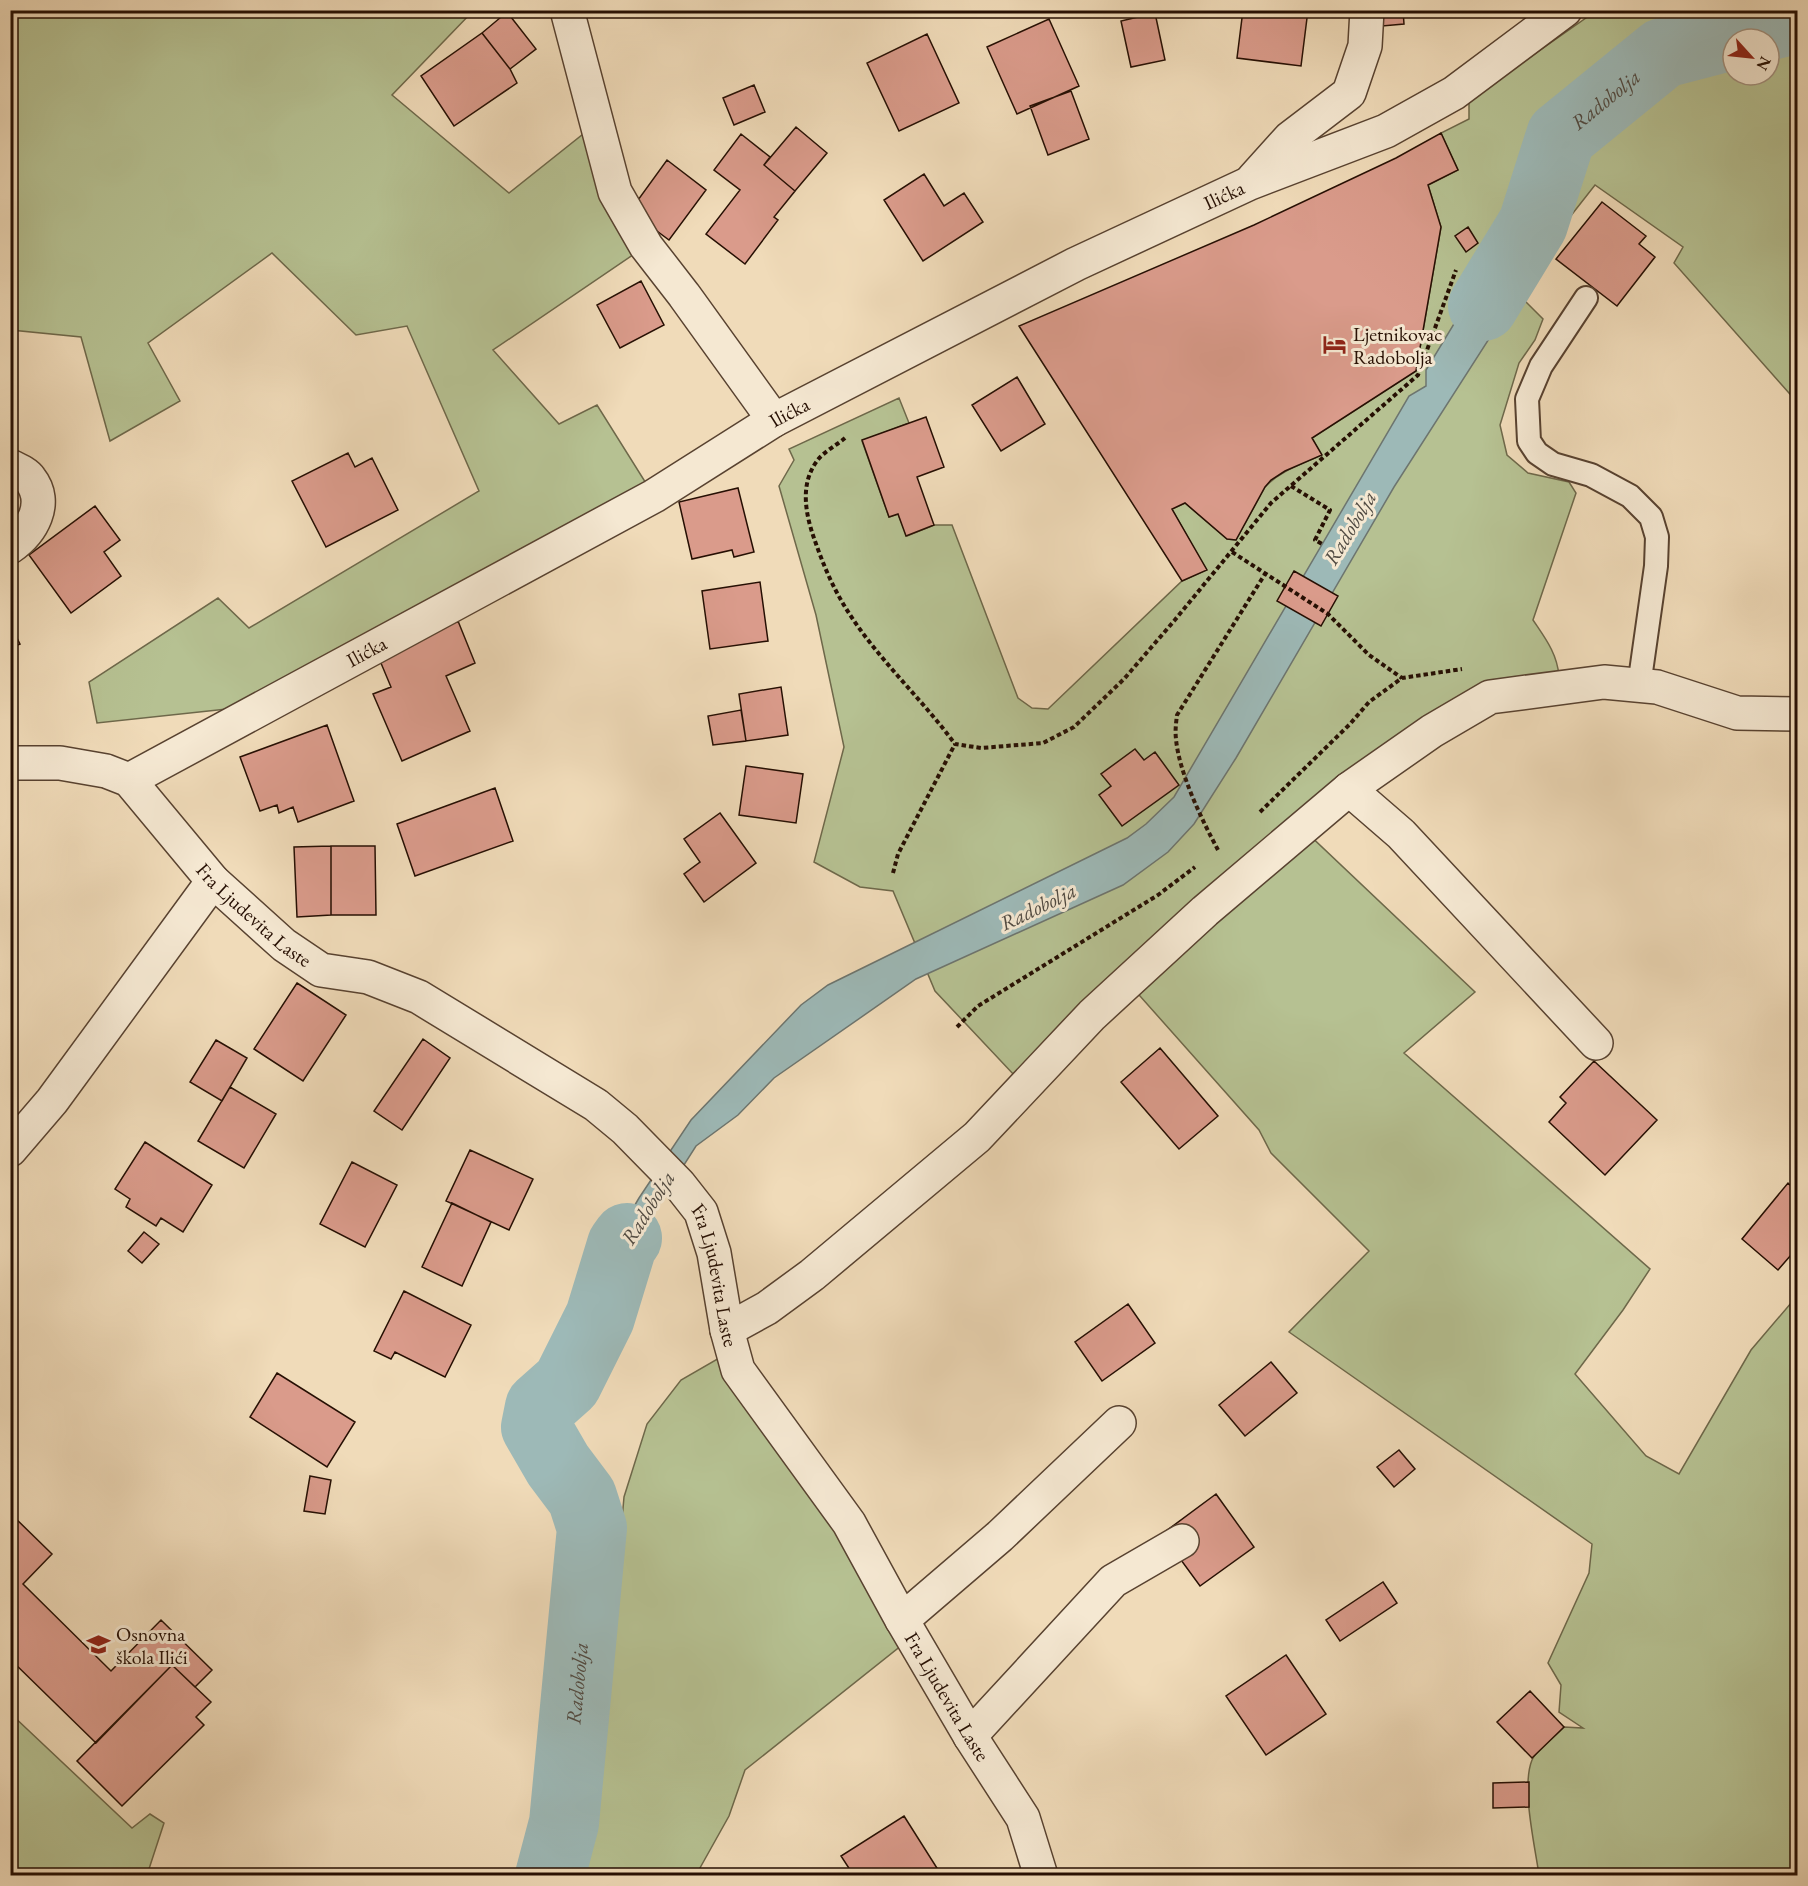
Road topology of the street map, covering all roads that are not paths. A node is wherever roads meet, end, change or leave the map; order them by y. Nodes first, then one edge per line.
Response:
1 (567, 10) edge
2 (1367, 10) edge
3 (1565, 10) edge
4 (1250, 183) junction
5 (1586, 298) dead end
6 (774, 420) junction
7 (10, 466) edge
8 (10, 547) edge
9 (1640, 686) junction
10 (1797, 714) edge
11 (10, 763) edge
12 (129, 780) junction
13 (1349, 789) junction
14 (213, 881) junction
15 (1596, 1043) dead end
16 (10, 1150) edge
17 (727, 1330) junction
18 (1119, 1423) dead end
19 (1182, 1541) dead end
20 (902, 1620) junction
21 (970, 1736) junction
22 (1041, 1875) edge

1 - 6 street
2 - 4 street
3 - 4 street, Ilićka
4 - 6 street, Ilićka
5 - 9 lane
6 - 12 street, Ilićka
7 - 8 street
9 - 10 street
9 - 13 street
11 - 12 street
12 - 14 street, Fra Ljudevita Laste
13 - 15 street
13 - 17 street
14 - 16 street
14 - 17 street, Fra Ljudevita Laste
17 - 20 street, Fra Ljudevita Laste
18 - 20 street
19 - 21 street
20 - 21 street, Fra Ljudevita Laste
21 - 22 street, Fra Ljudevita Laste

